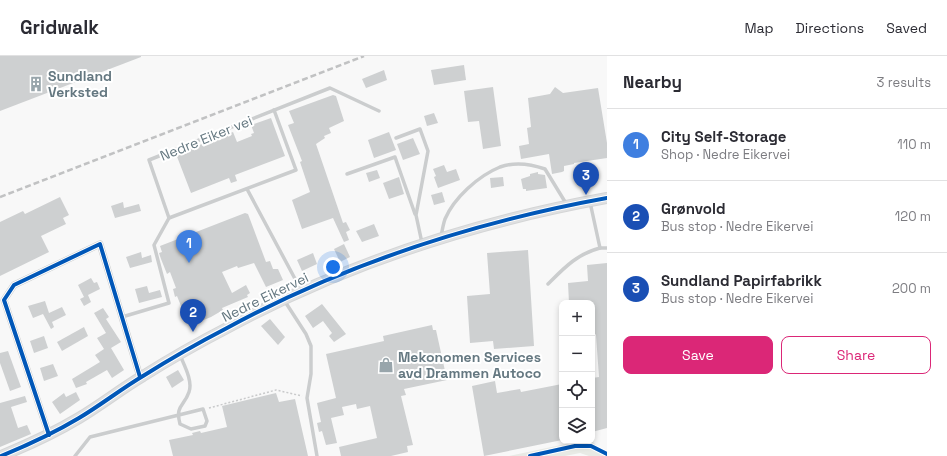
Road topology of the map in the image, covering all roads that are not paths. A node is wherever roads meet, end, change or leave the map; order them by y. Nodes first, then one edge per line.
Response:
1 (274, 110) junction
2 (379, 110) dead end
3 (396, 138) dead end
4 (347, 174) dead end
5 (247, 189) junction
6 (607, 198) edge
7 (589, 201) junction
8 (567, 205) junction
9 (416, 215) junction
10 (169, 218) junction
11 (440, 238) junction
12 (423, 244) junction
13 (600, 248) junction
14 (607, 248) edge
15 (548, 284) dead end
16 (301, 290) junction
17 (283, 299) junction
18 (2, 302) edge
19 (122, 317) junction
20 (180, 354) junction
21 (140, 377) junction
22 (178, 415) junction
23 (49, 435) junction
24 (8, 455) edge
25 (75, 456) edge
26 (317, 456) edge

1 - 2 lane, Nedre Eiker vei
1 - 5 lane
1 - 10 lane, Nedre Eiker vei
3 - 9 lane
4 - 9 lane
5 - 10 lane
5 - 16 lane
6 - 7 main road, Nedre Eikervei
7 - 8 main road, Nedre Eikervei
7 - 13 lane
8 - 11 main road, Nedre Eikervei
8 - 11 lane
9 - 12 lane
10 - 19 lane
11 - 12 main road, Nedre Eikervei
12 - 16 main road, Nedre Eikervei
13 - 14 lane
13 - 15 lane
16 - 17 main road, Nedre Eikervei
17 - 20 main road, Nedre Eikervei
17 - 26 lane
18 - 19 street
18 - 23 street
19 - 21 street
20 - 21 main road, Nedre Eikervei
20 - 22 lane
21 - 23 main road, Nedre Eikervei
22 - 22 lane
22 - 25 lane
23 - 24 main road, Nedre Eikervei

